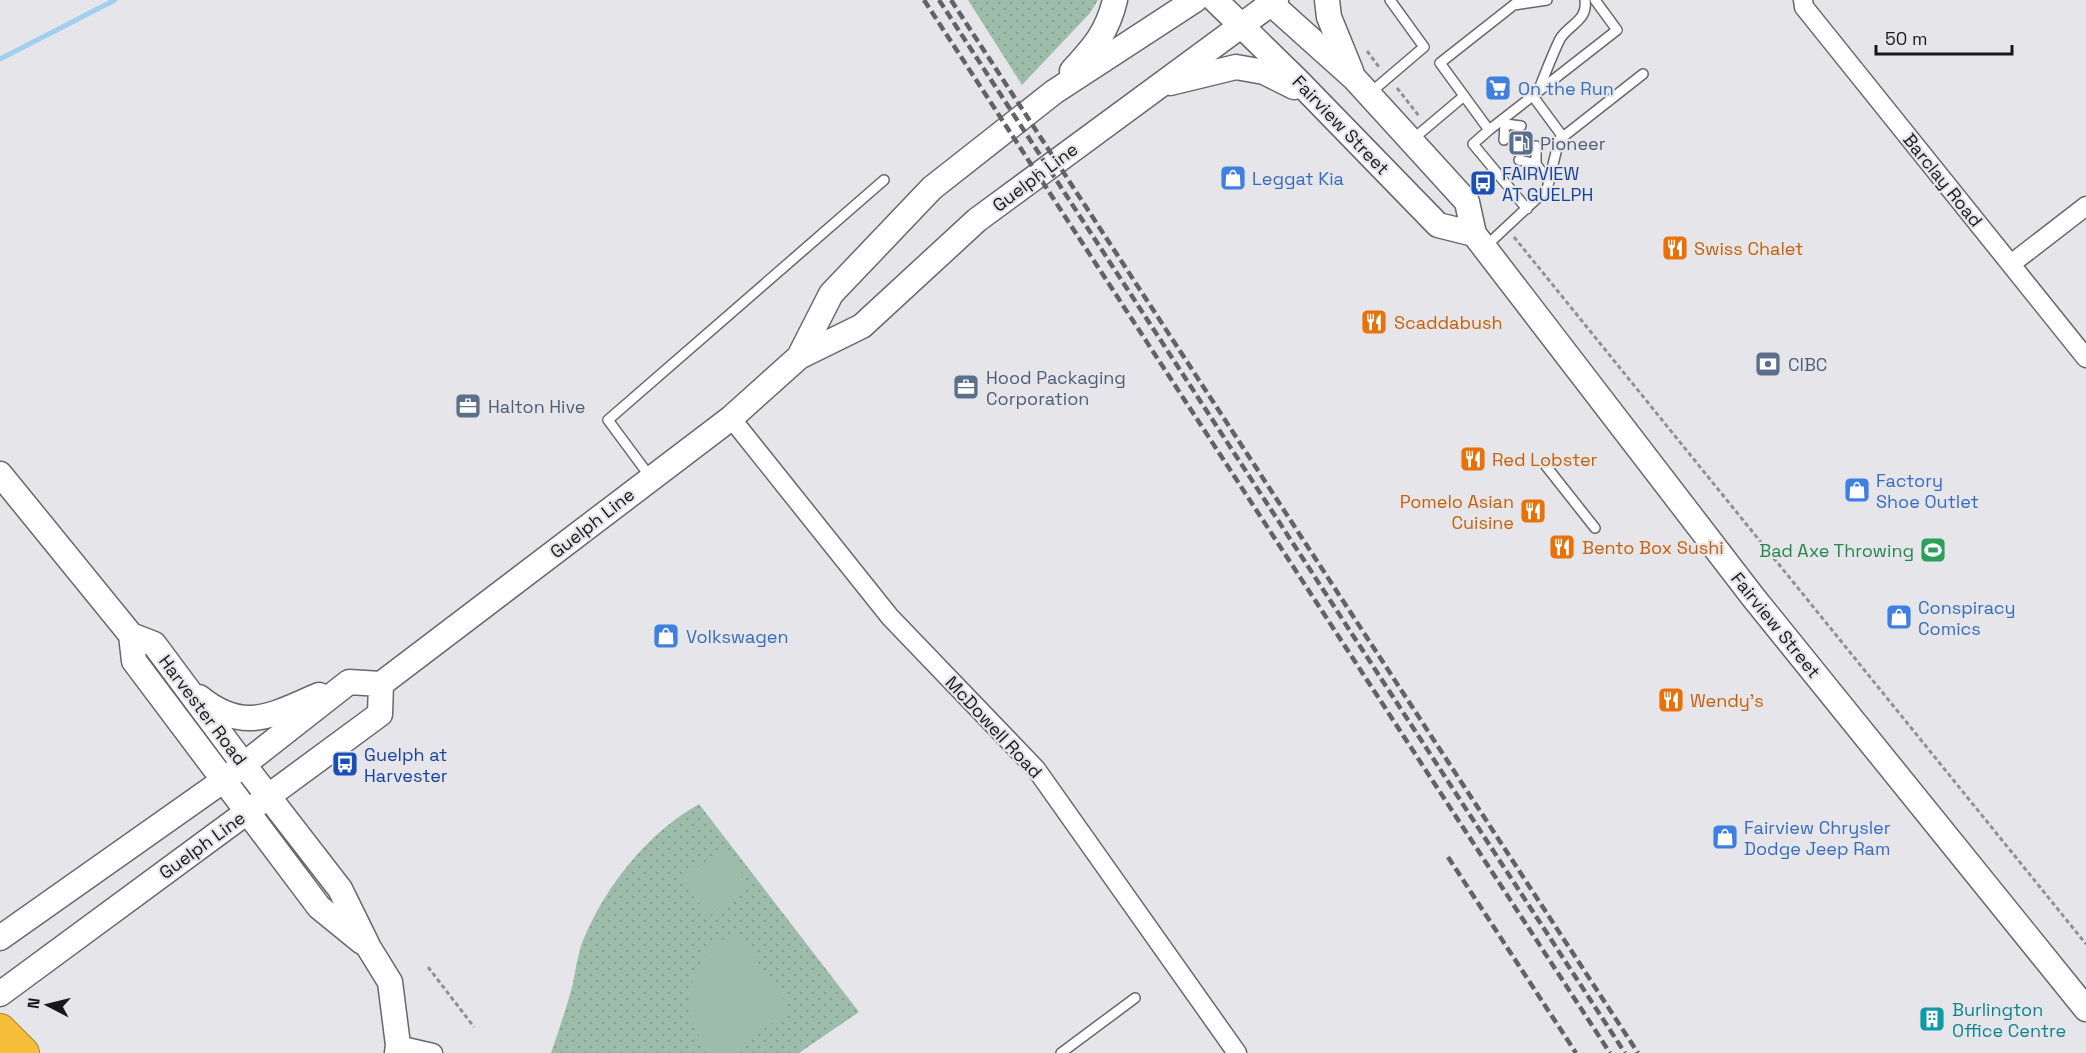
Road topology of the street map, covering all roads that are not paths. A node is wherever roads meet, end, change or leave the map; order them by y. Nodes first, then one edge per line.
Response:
1 (1115, 0) edge
2 (1195, 0) edge
3 (1215, 0) edge
4 (1328, 0) edge
5 (1390, 0) edge
6 (1547, 0) edge
7 (1585, 0) edge
8 (1595, 0) edge
9 (1803, 0) edge
10 (1271, 1) edge
11 (1517, 3) edge
12 (1241, 24) junction
13 (1643, 74) dead end
14 (1159, 86) junction
15 (1361, 86) junction
16 (1054, 92) junction
17 (1535, 93) junction
18 (1464, 96) junction
19 (1316, 99) junction
20 (1503, 122) junction
21 (1521, 126) dead end
22 (1490, 130) junction
23 (1563, 137) junction
24 (1504, 140) dead end
25 (1411, 141) junction
26 (1536, 146) dead end
27 (1519, 160) dead end
28 (1536, 164) junction
29 (884, 180) dead end
30 (1549, 182) junction
31 (2086, 206) edge
32 (1527, 209) junction
33 (1479, 241) junction
34 (2011, 264) junction
35 (799, 357) junction
36 (2086, 358) edge
37 (731, 418) junction
38 (1546, 466) dead end
39 (0, 474) edge
40 (651, 478) junction
41 (1595, 528) dead end
42 (131, 635) junction
43 (349, 682) junction
44 (184, 684) junction
45 (381, 684) junction
46 (244, 765) junction
47 (224, 780) junction
48 (268, 796) junction
49 (248, 811) junction
50 (0, 938) edge
51 (369, 948) junction
52 (0, 994) edge
53 (1136, 998) dead end
54 (2086, 1009) edge
55 (0, 1030) edge
56 (397, 1049) edge
57 (23, 1053) edge
58 (433, 1053) edge
59 (1061, 1053) edge
60 (1237, 1053) edge

1 - 16 main road
2 - 16 main road, Guelph Line
3 - 12 main road, Fairview Street
4 - 15 main road
5 - 15 lane
6 - 11 lane
7 - 17 lane
8 - 17 lane
9 - 34 street, Barclay Road
10 - 12 main road, Guelph Line
10 - 15 main road, Fairview Street
11 - 18 lane
12 - 14 main road, Guelph Line
12 - 19 main road, Fairview Street
13 - 23 lane
14 - 19 main road
14 - 35 main road, Guelph Line
15 - 25 main road, Fairview Street
16 - 35 main road, Guelph Line
17 - 20 lane
17 - 23 lane
18 - 22 lane
18 - 25 lane
19 - 33 main road, Fairview Street
20 - 21 lane
20 - 22 lane
20 - 24 lane
22 - 32 lane
23 - 30 lane
25 - 33 main road, Fairview Street
26 - 28 lane
27 - 28 lane
28 - 30 lane
29 - 40 lane
30 - 32 lane
31 - 34 street
32 - 33 lane
33 - 54 main road, Fairview Street
34 - 36 street, Barclay Road
35 - 37 main road, Guelph Line
37 - 40 main road, Guelph Line
37 - 60 street, McDowell Road
38 - 41 lane
39 - 42 main road, Harvester Road
40 - 45 main road, Guelph Line
42 - 44 main road, Harvester Road
42 - 47 main road, Harvester Road
43 - 44 main road
43 - 45 main road
43 - 46 main road
44 - 46 main road, Harvester Road
45 - 48 main road, Guelph Line
46 - 47 main road
46 - 48 main road, Harvester Road
47 - 49 main road, Harvester Road
47 - 50 main road
48 - 49 main road, Guelph Line
48 - 51 main road, Harvester Road
49 - 51 main road, Harvester Road
49 - 52 main road, Guelph Line
51 - 56 main road
53 - 59 lane
55 - 57 highway
56 - 58 street

